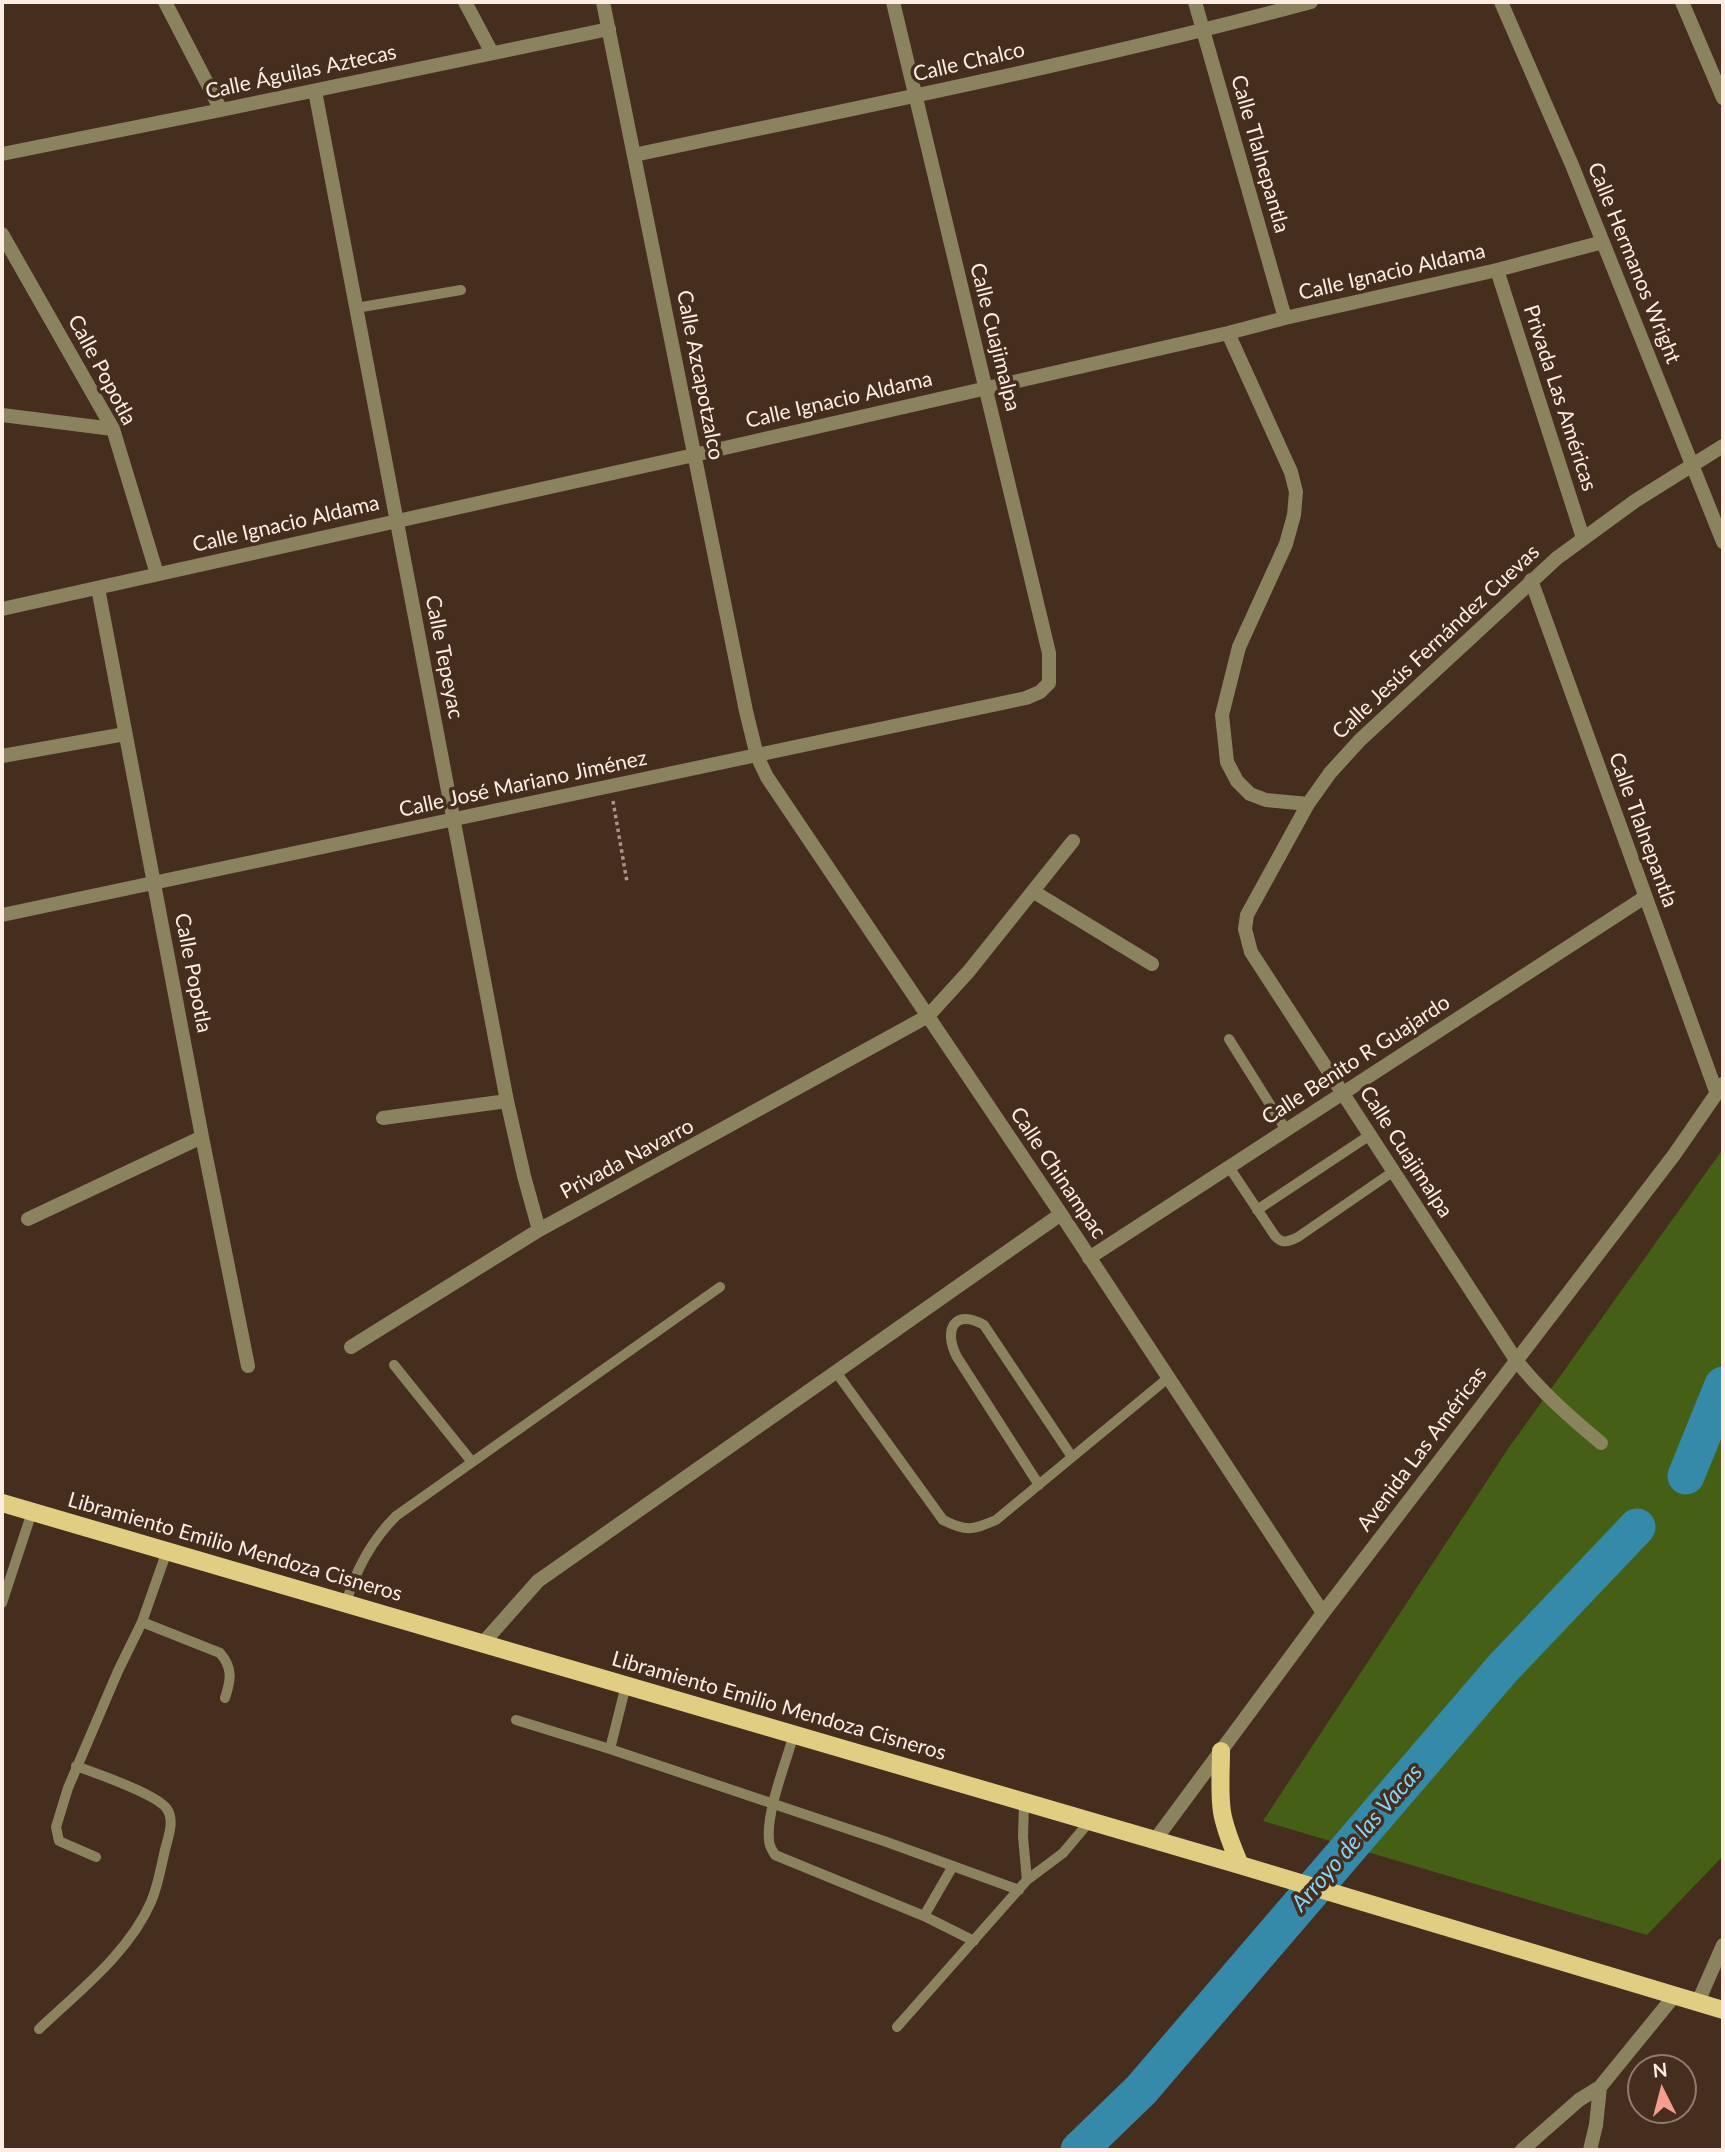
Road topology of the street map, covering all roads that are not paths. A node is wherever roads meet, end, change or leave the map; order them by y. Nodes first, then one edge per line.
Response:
1 (165, 2) edge
2 (465, 2) edge
3 (603, 2) edge
4 (893, 2) edge
5 (1195, 2) edge
6 (1311, 2) edge
7 (1501, 2) edge
8 (1684, 3) edge
9 (609, 29) junction
10 (1203, 31) junction
11 (492, 53) junction
12 (315, 91) junction
13 (915, 95) junction
14 (1723, 98) edge
15 (221, 110) junction
16 (2, 154) edge
17 (634, 155) junction
18 (2, 234) edge
19 (1603, 242) junction
20 (7, 250) edge
21 (1497, 270) junction
22 (461, 290) dead end
23 (356, 308) junction
24 (1285, 318) junction
25 (1228, 333) junction
26 (986, 387) junction
27 (2, 415) edge
28 (113, 429) junction
29 (1723, 446) edge
30 (694, 455) junction
31 (1692, 466) junction
32 (396, 521) junction
33 (1583, 538) junction
34 (1723, 542) edge
35 (157, 574) junction
36 (1531, 580) junction
37 (98, 588) junction
38 (2, 609) edge
39 (1049, 683) joint
40 (125, 734) junction
41 (757, 756) junction
42 (2, 757) edge
43 (1308, 804) junction
44 (453, 820) junction
45 (1073, 841) dead end
46 (154, 882) junction
47 (1034, 892) junction
48 (1645, 897) junction
49 (2, 915) edge
50 (1245, 929) joint
51 (1152, 964) dead end
52 (928, 1016) junction
53 (1229, 1039) dead end
54 (1720, 1089) edge
55 (1343, 1093) junction
56 (507, 1101) junction
57 (383, 1118) dead end
58 (1286, 1130) junction
59 (1370, 1135) junction
60 (202, 1138) junction
61 (1229, 1167) junction
62 (1394, 1171) junction
63 (1257, 1210) junction
64 (1061, 1214) junction
65 (28, 1219) dead end
66 (539, 1230) junction
67 (1089, 1258) junction
68 (720, 1287) dead end
69 (351, 1348) dead end
70 (1516, 1360) junction
71 (394, 1365) dead end
72 (248, 1366) dead end
73 (836, 1371) junction
74 (1168, 1378) junction
75 (1601, 1443) dead end
76 (1072, 1457) junction
77 (472, 1462) junction
78 (1039, 1485) junction
79 (2, 1503) edge
80 (32, 1512) junction
81 (167, 1552) junction
82 (2, 1603) edge
83 (346, 1603) junction
84 (1323, 1613) junction
85 (142, 1622) junction
86 (483, 1643) junction
87 (626, 1685) junction
88 (225, 1698) dead end
89 (516, 1720) dead end
90 (794, 1734) junction
91 (610, 1749) junction
92 (1222, 1751) junction
93 (76, 1766) junction
94 (1024, 1802) junction
95 (774, 1804) junction
96 (1090, 1821) junction
97 (1155, 1840) junction
98 (96, 1857) dead end
99 (1240, 1865) junction
100 (953, 1866) junction
101 (1027, 1880) junction
102 (1019, 1890) junction
103 (924, 1916) junction
104 (974, 1941) junction
105 (1723, 1945) edge
106 (1675, 1995) junction
107 (1698, 2001) junction
108 (1723, 2010) edge
109 (897, 2027) dead end
110 (39, 2029) dead end
111 (1600, 2087) junction
112 (1522, 2150) edge
113 (1590, 2150) edge

1 - 15 street
2 - 11 street
3 - 9 street, Calle Azcapotzalco
4 - 13 street, Calle Cuajimalpa
5 - 10 street, Calle Tlalnepantla
6 - 10 street, Calle Chalco
7 - 19 street, Calle Hermanos Wright
8 - 14 street
9 - 11 street, Calle Águilas Aztecas
9 - 17 street, Calle Azcapotzalco
10 - 13 street, Calle Chalco
10 - 24 street, Calle Tlalnepantla
11 - 12 street, Calle Águilas Aztecas
12 - 15 street, Calle Águilas Aztecas
12 - 23 street, Calle Tepeyac
13 - 17 street, Calle Chalco
13 - 26 street, Calle Cuajimalpa
15 - 16 street, Calle Águilas Aztecas
17 - 30 street, Calle Azcapotzalco
18 - 20 street, Calle Popotla
19 - 21 street, Calle Ignacio Aldama
19 - 31 street, Calle Hermanos Wright
20 - 28 street, Calle Popotla
21 - 24 street, Calle Ignacio Aldama
21 - 33 street, Privada Las Américas
22 - 23 lane
23 - 32 street, Calle Tepeyac
24 - 25 street, Calle Ignacio Aldama
25 - 26 street, Calle Ignacio Aldama
25 - 43 street
26 - 30 street, Calle Ignacio Aldama
26 - 39 street, Calle Cuajimalpa
27 - 28 street
28 - 35 street, Calle Popotla
29 - 31 street, Calle Jesús Fernández Cuevas
30 - 32 street, Calle Ignacio Aldama
30 - 41 street, Calle Azcapotzalco
31 - 33 street, Calle Jesús Fernández Cuevas
31 - 34 street, Calle Hermanos Wright
32 - 35 street, Calle Ignacio Aldama
32 - 44 street, Calle Tepeyac
33 - 36 street, Calle Jesús Fernández Cuevas
35 - 37 street, Calle Ignacio Aldama
36 - 43 street, Calle Jesús Fernández Cuevas
36 - 48 street, Calle Tlalnepantla
37 - 38 street, Calle Ignacio Aldama
37 - 40 street, Calle Popotla
39 - 41 street, Calle José Mariano Jiménez
40 - 42 street
40 - 46 street, Calle Popotla
41 - 44 street, Calle José Mariano Jiménez
41 - 52 street, Calle Chinampac
43 - 50 street, Calle Jesús Fernández Cuevas
44 - 46 street, Calle José Mariano Jiménez
44 - 56 street, Calle Tepeyac
45 - 47 street, Privada Navarro
46 - 49 street, Calle José Mariano Jiménez
46 - 60 street, Calle Popotla
47 - 51 street
47 - 52 street, Privada Navarro
48 - 54 street, Calle Tlalnepantla
48 - 55 street, Calle Benito R Guajardo
50 - 55 street, Calle Cuajimalpa
52 - 64 street, Calle Chinampac
52 - 66 street, Privada Navarro
53 - 58 lane
54 - 70 street, Avenida Las Américas
55 - 58 street, Calle Benito R Guajardo
55 - 59 street, Calle Cuajimalpa
56 - 57 street
56 - 66 street, Calle Tepeyac
58 - 61 street, Calle Benito R Guajardo
59 - 62 street, Calle Cuajimalpa
59 - 63 lane
60 - 65 street
60 - 72 street, Calle Popotla
61 - 63 lane
61 - 67 street, Calle Benito R Guajardo
62 - 63 lane
62 - 70 street, Calle Cuajimalpa
64 - 67 street, Calle Chinampac
64 - 73 street
66 - 69 street, Privada Navarro
67 - 74 street, Calle Chinampac
68 - 77 lane
70 - 75 street, Calle Cuajimalpa
70 - 84 street, Avenida Las Américas
71 - 77 lane
73 - 78 lane
73 - 86 street
74 - 76 lane
74 - 84 street, Calle Chinampac
76 - 78 lane
76 - 78 lane
77 - 83 lane
79 - 80 main road, Libramiento Emilio Mendoza Cisneros
80 - 81 main road, Libramiento Emilio Mendoza Cisneros
80 - 82 lane
81 - 83 main road, Libramiento Emilio Mendoza Cisneros
81 - 85 lane
83 - 86 main road, Libramiento Emilio Mendoza Cisneros
84 - 92 street, Avenida Las Américas
85 - 88 lane
85 - 93 lane
86 - 87 main road, Libramiento Emilio Mendoza Cisneros
87 - 90 main road, Libramiento Emilio Mendoza Cisneros
87 - 91 lane
89 - 91 lane
90 - 94 main road, Libramiento Emilio Mendoza Cisneros
90 - 95 lane
91 - 95 lane
92 - 97 street, Avenida Las Américas
92 - 99 main road
93 - 98 lane
93 - 110 lane
94 - 96 main road, Libramiento Emilio Mendoza Cisneros
94 - 101 lane
95 - 100 lane
95 - 103 lane
96 - 97 main road, Libramiento Emilio Mendoza Cisneros
96 - 101 lane
97 - 99 main road, Libramiento Emilio Mendoza Cisneros
99 - 106 main road, Libramiento Emilio Mendoza Cisneros
100 - 102 lane
100 - 103 lane
101 - 102 lane
102 - 104 lane
103 - 104 lane
104 - 109 lane
105 - 107 street
106 - 107 main road, Libramiento Emilio Mendoza Cisneros
106 - 111 street
107 - 108 main road, Libramiento Emilio Mendoza Cisneros
111 - 112 street
111 - 113 street

